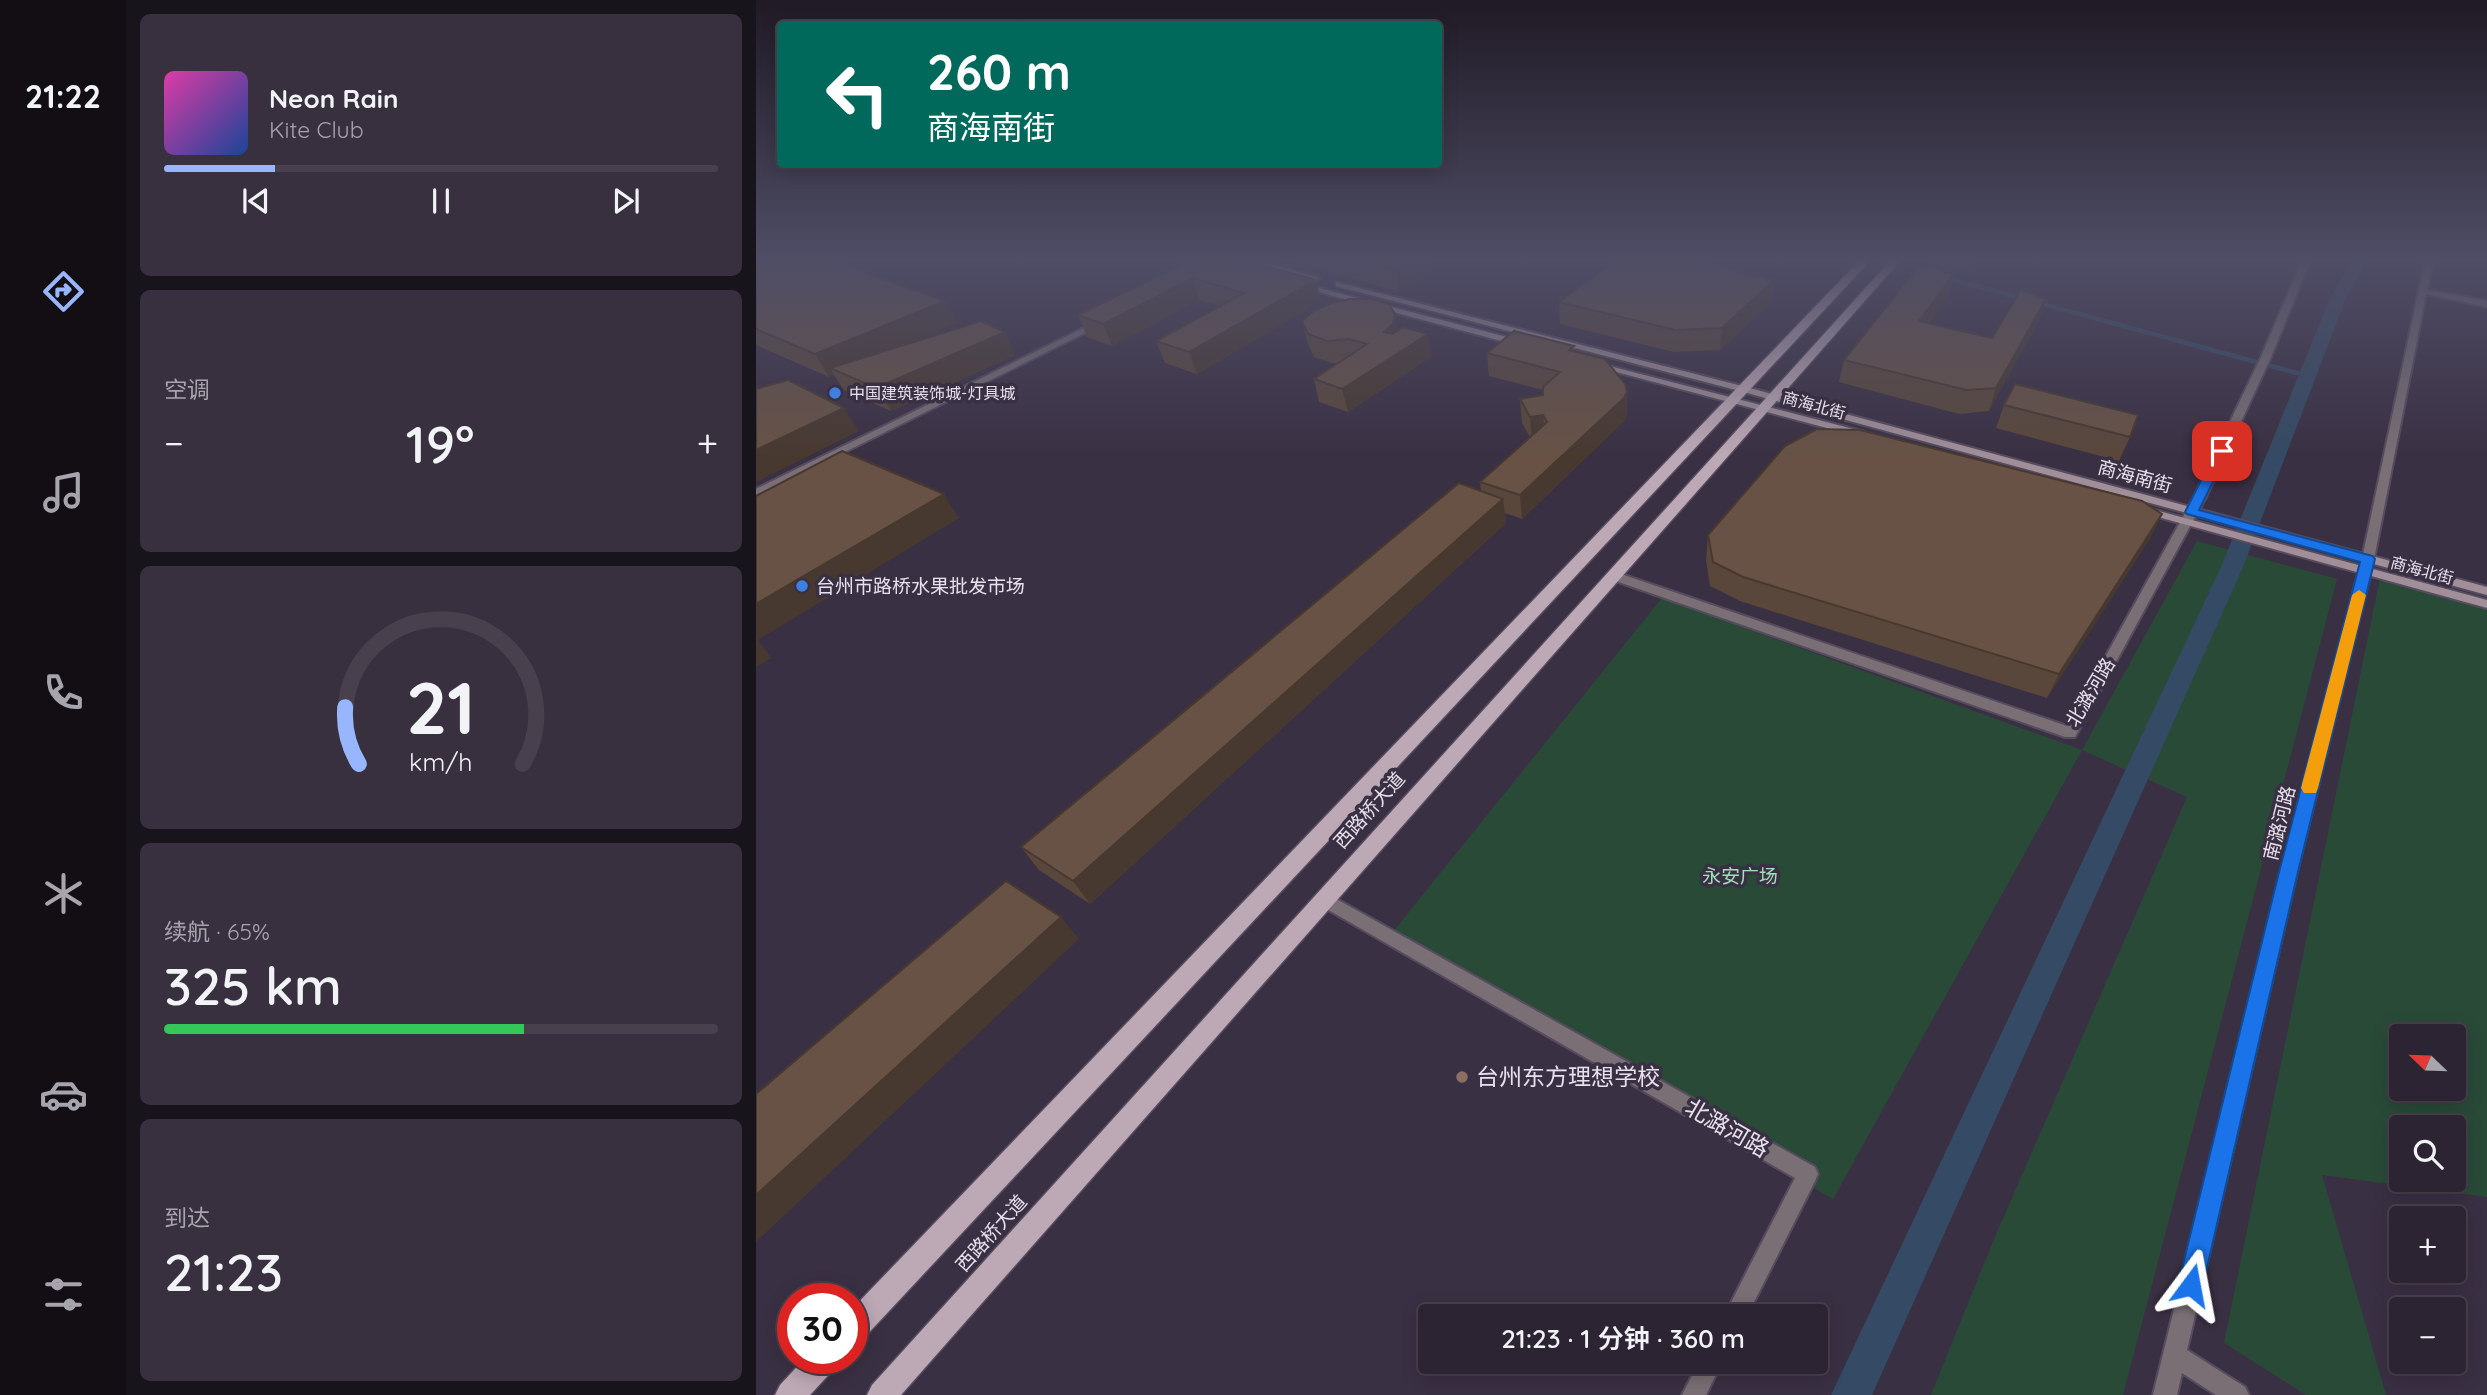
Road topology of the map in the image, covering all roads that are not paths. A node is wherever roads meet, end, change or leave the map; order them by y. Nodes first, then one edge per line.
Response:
1 (1095, 326) edge
2 (1460, 326) edge
3 (1478, 326) edge
4 (1803, 326) edge
5 (1837, 326) edge
6 (2279, 326) edge
7 (2415, 326) edge
8 (1536, 348) edge
9 (1576, 358) edge
10 (1738, 395) junction
11 (1769, 403) junction
12 (1869, 436) edge
13 (756, 493) edge
14 (2133, 507) edge
15 (2195, 518) junction
16 (2366, 565) junction
17 (1614, 576) junction
18 (2487, 591) edge
19 (2487, 604) edge
20 (1324, 899) junction
21 (1741, 1304) edge
22 (868, 1313) edge
23 (2175, 1355) junction
24 (810, 1374) edge
25 (1705, 1374) edge
26 (790, 1395) edge
27 (881, 1395) edge
28 (1694, 1395) edge
29 (2165, 1395) edge
30 (2237, 1395) edge

1 - 13 street
2 - 8 main road, 商海北街
3 - 10 main road, 商海北街
4 - 10 main road, 西路桥大道
5 - 11 main road, 西路桥大道
6 - 15 street, 北潞河路
7 - 16 street, 南潞河路
9 - 10 main road, 商海北街
10 - 11 main road, 商海北街
10 - 22 main road, 西路桥大道
11 - 12 main road, 商海北街
11 - 15 main road, 商海南街
11 - 17 main road, 西路桥大道
14 - 15 main road, 商海北街
15 - 16 main road, 商海北街
15 - 17 street, 北潞河路
16 - 18 main road
16 - 19 main road, 商海北街
16 - 23 street, 南潞河路
17 - 20 main road, 西路桥大道
20 - 21 street, 北潞河路
20 - 27 main road, 西路桥大道
23 - 29 street, 南潞河路
23 - 30 street
24 - 26 main road
25 - 28 street

